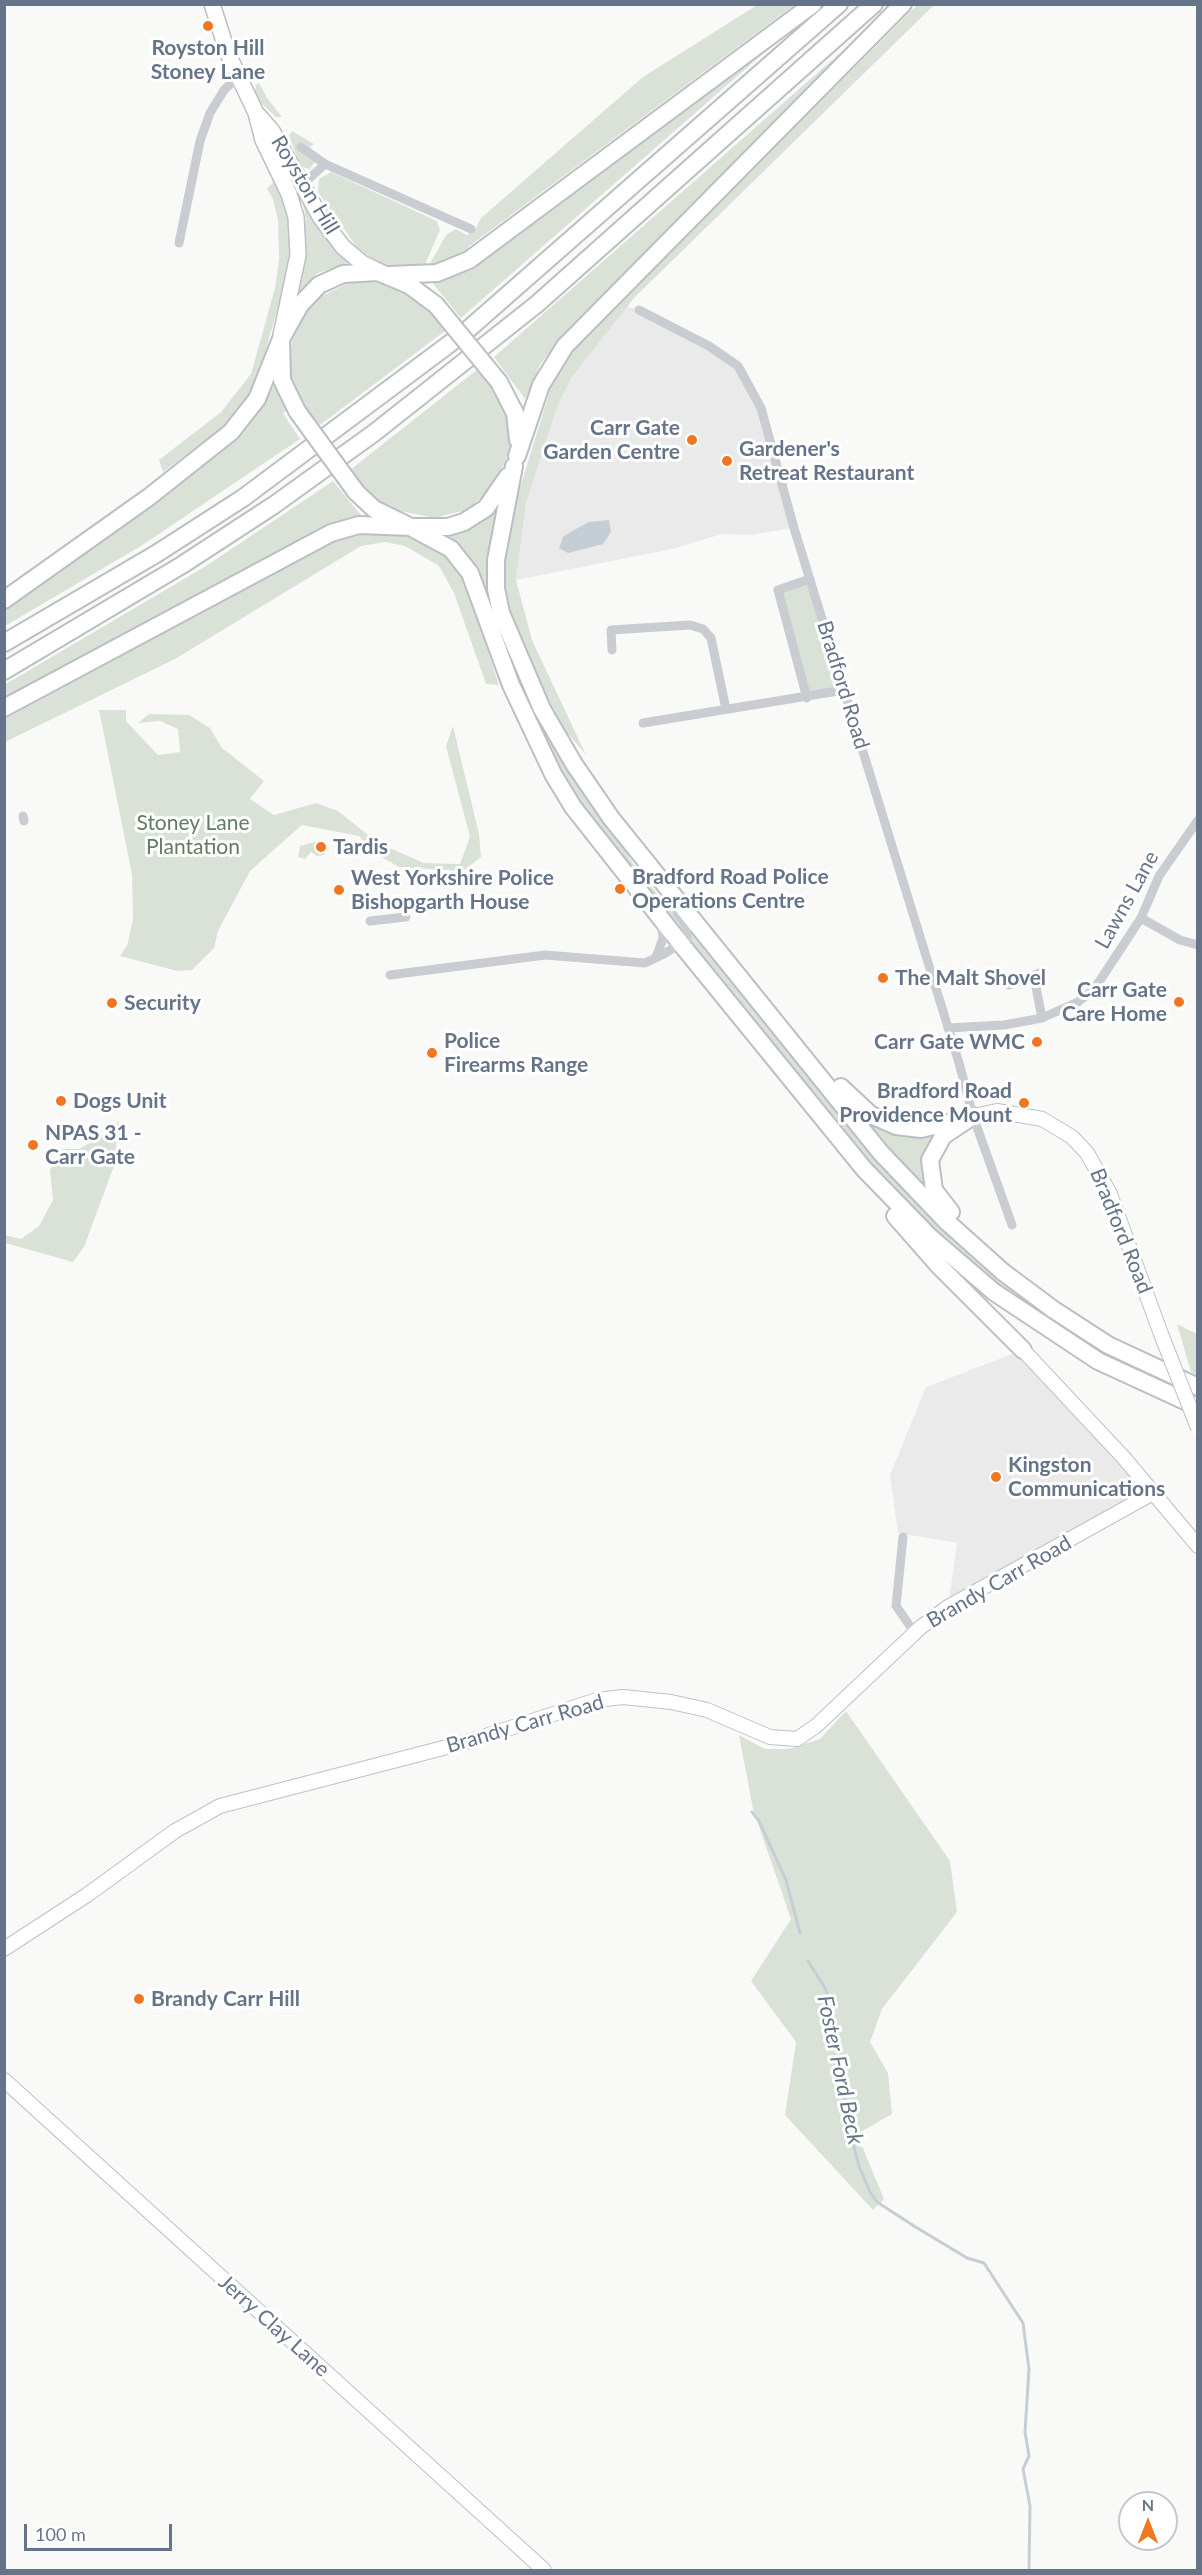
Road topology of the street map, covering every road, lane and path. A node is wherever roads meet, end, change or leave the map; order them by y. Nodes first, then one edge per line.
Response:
1 (212, 4) edge
2 (813, 4) edge
3 (839, 4) edge
4 (874, 4) edge
5 (903, 4) edge
6 (238, 77) junction
7 (256, 113) junction
8 (301, 147) dead end
9 (325, 164) junction
10 (305, 185) junction
11 (289, 194) junction
12 (451, 221) junction
13 (471, 228) dead end
14 (447, 231) dead end
15 (179, 243) dead end
16 (387, 274) junction
17 (639, 310) dead end
18 (281, 337) junction
19 (515, 461) junction
20 (411, 527) junction
21 (810, 579) junction
22 (4, 600) edge
23 (4, 643) edge
24 (612, 650) dead end
25 (4, 671) edge
26 (844, 690) junction
27 (807, 698) junction
28 (4, 708) edge
29 (726, 709) junction
30 (643, 723) dead end
31 (1196, 824) edge
32 (635, 848) junction
33 (406, 917) dead end
34 (660, 917) junction
35 (1141, 918) junction
36 (370, 921) dead end
37 (681, 944) junction
38 (1197, 945) edge
39 (656, 958) junction
40 (390, 975) dead end
41 (1009, 986) dead end
42 (1042, 1018) junction
43 (948, 1028) junction
44 (805, 1058) junction
45 (973, 1116) junction
46 (864, 1169) junction
47 (1012, 1225) dead end
48 (1108, 1345) junction
49 (1023, 1350) joint
50 (1197, 1387) edge
51 (1197, 1407) edge
52 (1197, 1428) edge
53 (1153, 1493) junction
54 (903, 1537) dead end
55 (1197, 1545) edge
56 (915, 1633) junction
57 (4, 1949) edge
58 (4, 2080) edge
59 (544, 2571) edge

1 - 6 main road, Royston Hill
2 - 16 highway
3 - 23 highway
4 - 25 highway
5 - 19 highway
6 - 7 main road, Royston Hill
6 - 15 street
7 - 10 main road, Royston Hill
7 - 11 main road, Royston Hill
8 - 9 street
9 - 10 street
9 - 12 street
10 - 11 street
10 - 16 main road, Royston Hill
11 - 18 main road, Royston Hill
12 - 13 street
12 - 14 street
16 - 18 highway
16 - 19 highway, bridge
17 - 21 street, Bradford Road
18 - 20 highway, bridge
18 - 22 highway
19 - 20 highway
19 - 32 highway
20 - 28 highway
20 - 34 highway
21 - 26 street, Bradford Road
21 - 27 street
24 - 29 street
26 - 27 street
26 - 43 street, Bradford Road
27 - 29 street
29 - 30 street
31 - 35 street, Lawns Lane
32 - 37 street
32 - 44 highway
33 - 36 street
34 - 37 highway
34 - 39 street
35 - 38 street
35 - 42 street, Lawns Lane
37 - 39 street
37 - 46 highway
39 - 40 street
41 - 42 street
42 - 43 street, Lawns Lane
43 - 45 street, Bradford Road
44 - 45 highway
44 - 48 highway
45 - 47 street, Bradford Road
45 - 48 highway
45 - 52 street, Bradford Road, bridge
46 - 49 highway
46 - 51 highway
48 - 50 highway
49 - 53 street
53 - 55 street
53 - 56 street, Brandy Carr Road
54 - 56 street
56 - 57 street, Brandy Carr Road
58 - 59 street, Jerry Clay Lane

